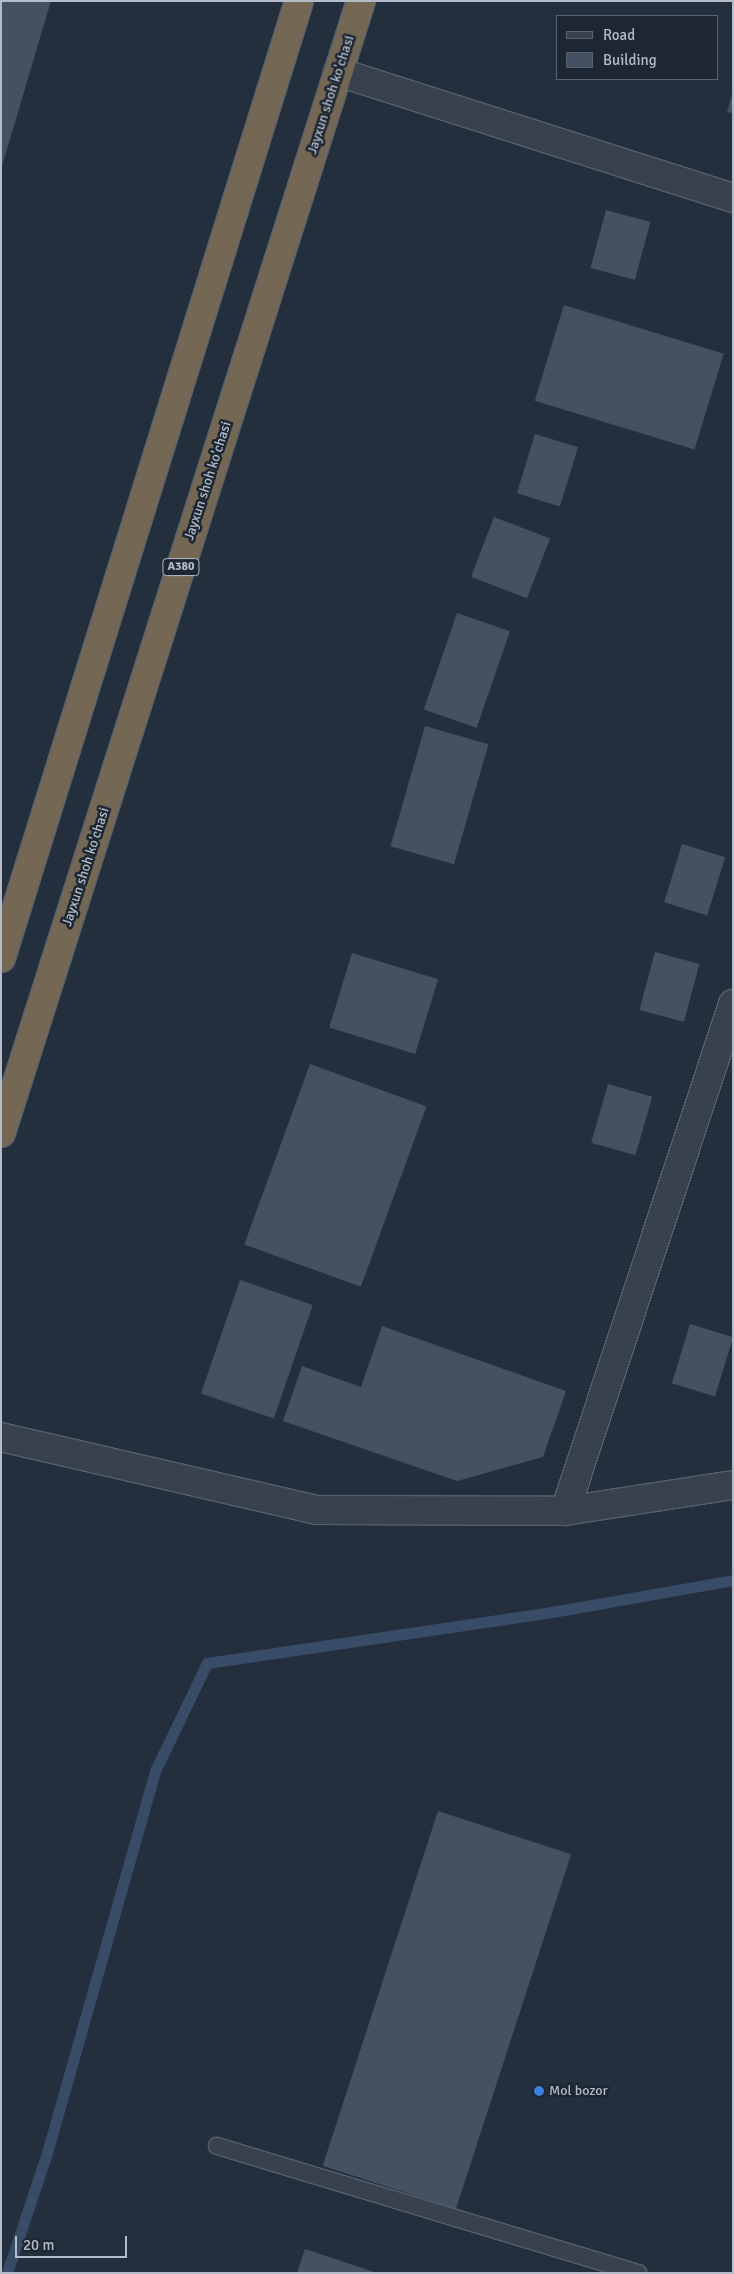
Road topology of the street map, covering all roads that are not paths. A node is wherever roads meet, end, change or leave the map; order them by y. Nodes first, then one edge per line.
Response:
1 (300, 1) edge
2 (361, 1) edge
3 (338, 72) junction
4 (733, 198) edge
5 (1, 958) edge
6 (733, 1004) edge
7 (1, 1133) edge
8 (1, 1437) edge
9 (733, 1485) edge
10 (565, 1512) junction
11 (217, 2146) dead end
12 (638, 2273) edge

1 - 5 highway
2 - 3 highway, Jayxun shoh ko'chasi / A380
3 - 4 street
3 - 7 highway, Jayxun shoh ko'chasi / A380
6 - 10 street
8 - 10 street
9 - 10 street
11 - 12 lane

